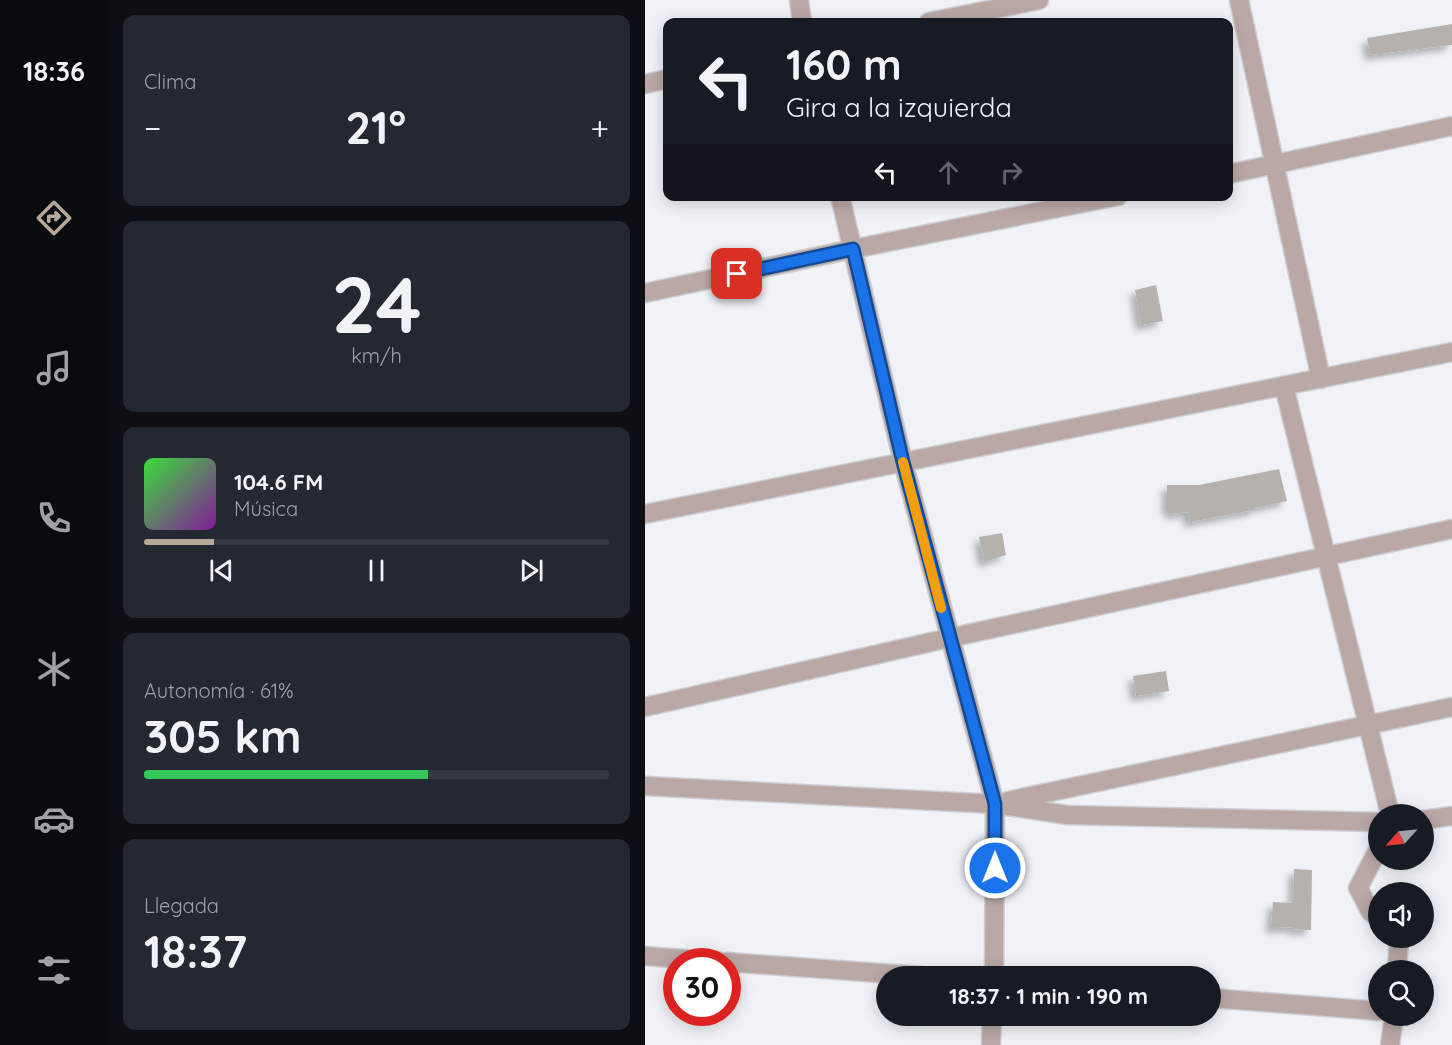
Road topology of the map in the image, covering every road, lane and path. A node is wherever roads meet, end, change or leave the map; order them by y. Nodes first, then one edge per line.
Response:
1 (799, 0) edge
2 (1039, 0) edge
3 (1239, 0) edge
4 (802, 18) edge
5 (949, 18) edge
6 (663, 80) edge
7 (645, 84) edge
8 (1452, 126) edge
9 (1274, 165) junction
10 (1233, 173) edge
11 (841, 201) edge
12 (1092, 201) edge
13 (853, 249) junction
14 (645, 293) edge
15 (1452, 352) edge
16 (1321, 379) junction
17 (1284, 386) junction
18 (903, 462) junction
19 (645, 514) edge
20 (1452, 530) edge
21 (1326, 556) junction
22 (949, 638) junction
23 (645, 707) edge
24 (1452, 707) edge
25 (1368, 725) junction
26 (645, 786) edge
27 (995, 804) junction
28 (1388, 804) edge
29 (1452, 816) edge
30 (1434, 818) edge
31 (1368, 822) edge
32 (1368, 869) edge
33 (1368, 906) edge
34 (645, 956) edge
35 (663, 957) edge
36 (741, 963) edge
37 (994, 966) edge
38 (876, 973) edge
39 (1221, 999) edge
40 (1368, 1010) edge
41 (992, 1026) edge
42 (1392, 1026) edge
43 (991, 1045) edge
44 (1390, 1045) edge

1 - 4 street
2 - 5 street
3 - 9 street
6 - 7 street
8 - 9 street
9 - 10 street
9 - 16 street
11 - 13 street
12 - 13 street
13 - 14 street
13 - 18 street
15 - 16 street
16 - 17 street
17 - 18 street
17 - 21 street
18 - 19 street
18 - 22 street
20 - 21 street
21 - 22 street
21 - 25 street
22 - 23 street
22 - 27 street
24 - 25 street
25 - 27 street
25 - 28 street
26 - 27 street
27 - 31 street
27 - 37 street
29 - 30 street
32 - 33 street
34 - 35 street
36 - 38 street
39 - 40 street
41 - 43 street
42 - 44 street

